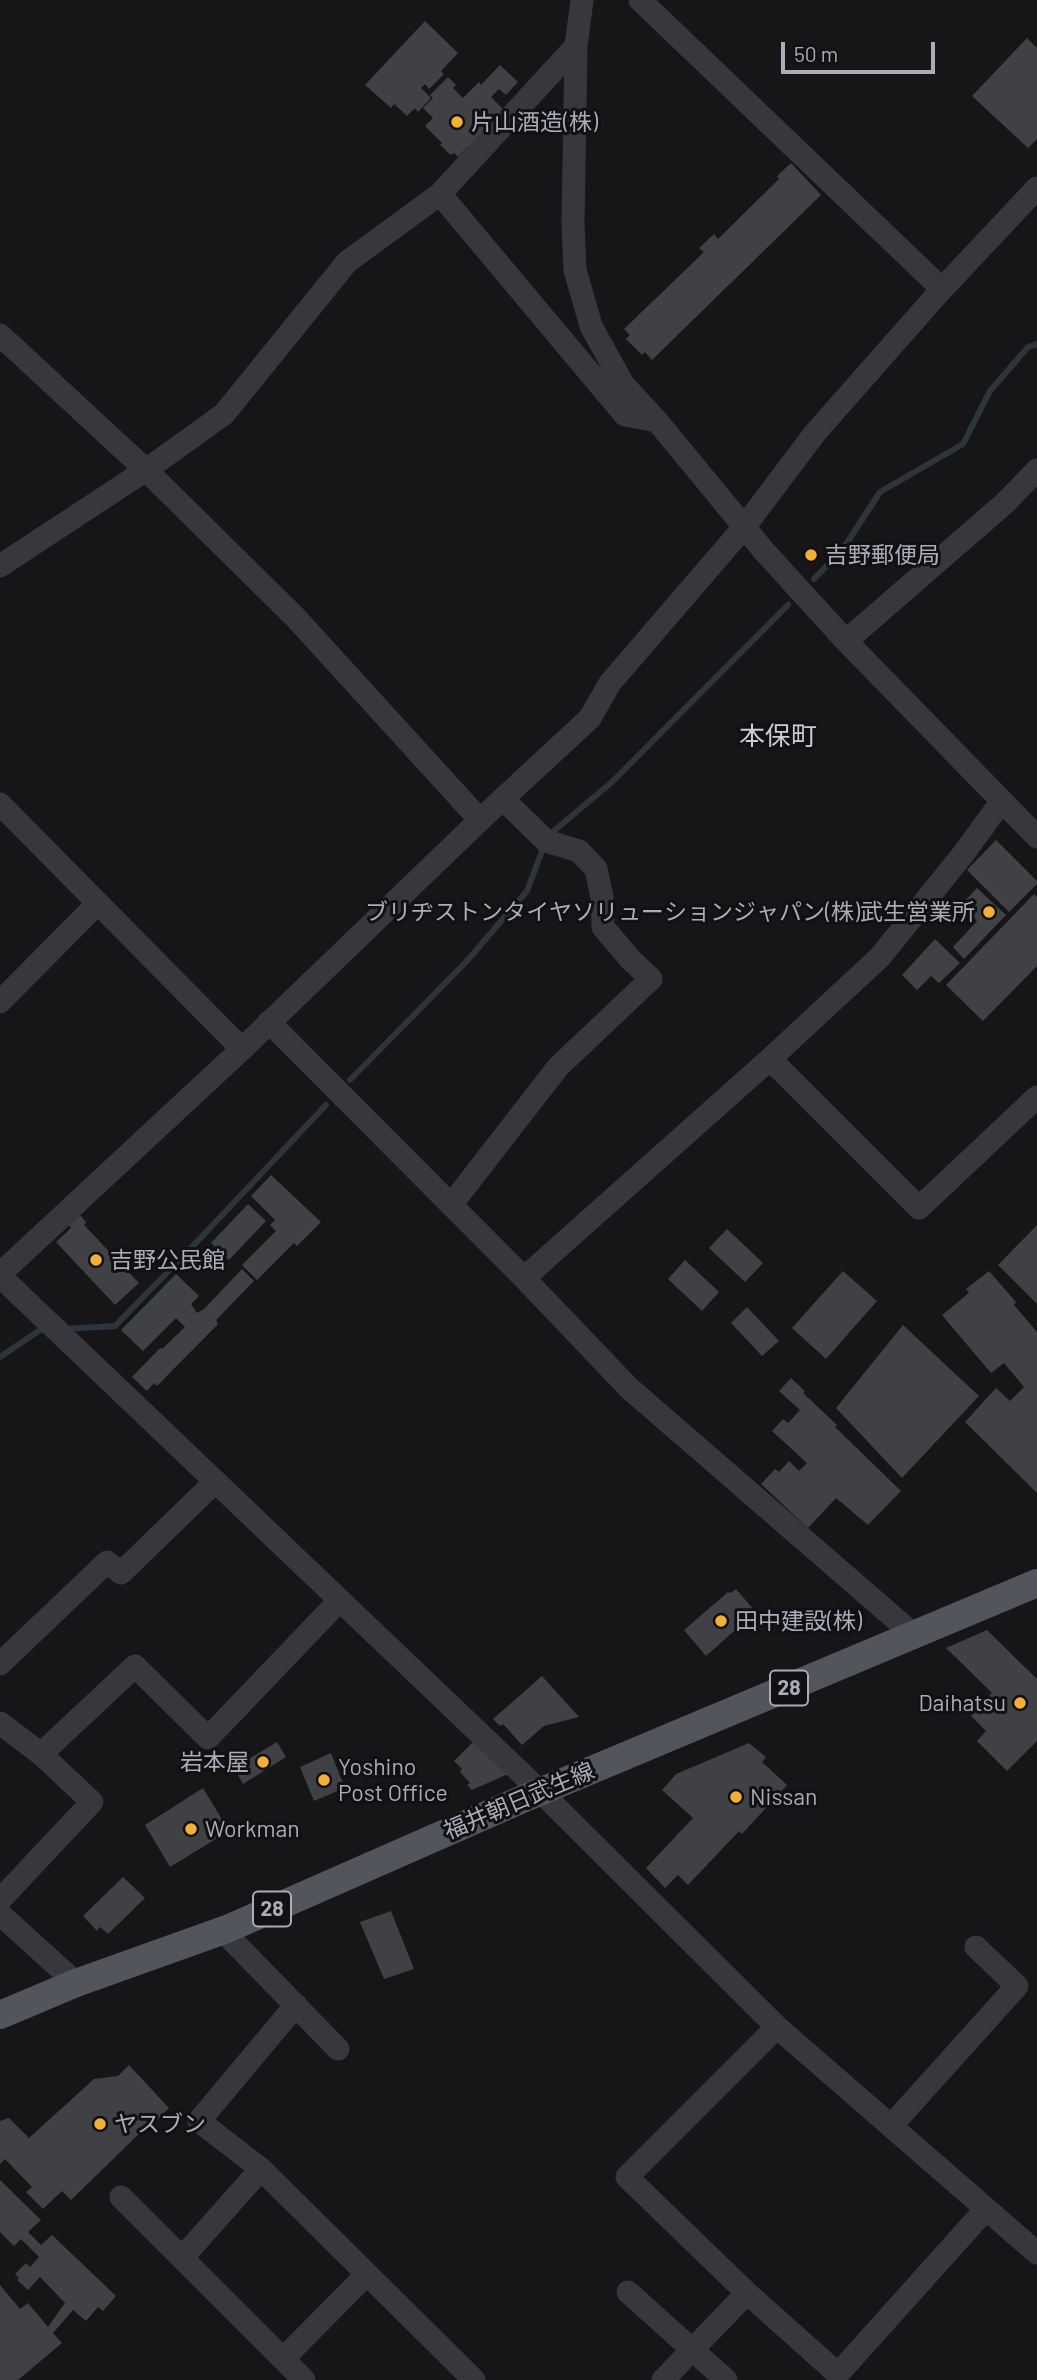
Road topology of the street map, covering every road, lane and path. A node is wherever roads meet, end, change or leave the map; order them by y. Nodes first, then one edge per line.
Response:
1 (582, 0) edge
2 (640, 0) edge
3 (576, 46) junction
4 (1037, 188) edge
5 (440, 194) junction
6 (943, 289) junction
7 (0, 335) edge
8 (657, 421) junction
9 (146, 470) junction
10 (1037, 470) edge
11 (745, 526) junction
12 (0, 566) edge
13 (846, 641) junction
14 (503, 799) junction
15 (1001, 802) junction
16 (0, 804) edge
17 (480, 820) junction
18 (1037, 837) edge
19 (98, 903) junction
20 (0, 1002) edge
21 (268, 1021) junction
22 (242, 1049) junction
23 (770, 1059) junction
24 (1037, 1097) edge
25 (451, 1205) junction
26 (0, 1275) edge
27 (524, 1278) junction
28 (215, 1482) junction
29 (1037, 1583) edge
30 (339, 1601) junction
31 (914, 1635) junction
32 (0, 1664) edge
33 (0, 1723) edge
34 (41, 1754) junction
35 (540, 1791) junction
36 (0, 1900) edge
37 (0, 1914) edge
38 (223, 1930) junction
39 (976, 1947) dead end
40 (76, 1983) junction
41 (296, 2005) junction
42 (0, 2015) edge
43 (776, 2027) junction
44 (338, 2049) dead end
45 (891, 2126) junction
46 (261, 2169) junction
47 (121, 2197) dead end
48 (986, 2209) junction
49 (1037, 2253) edge
50 (182, 2258) junction
51 (367, 2274) junction
52 (628, 2292) dead end
53 (747, 2293) junction
54 (692, 2350) junction
55 (283, 2359) junction
56 (304, 2380) edge
57 (474, 2380) edge
58 (663, 2380) edge
59 (726, 2380) edge

1 - 3 street
2 - 6 street
3 - 5 street
3 - 8 street
4 - 6 street
5 - 8 street
5 - 9 street
6 - 11 street
7 - 9 street
8 - 11 street
9 - 12 street
9 - 17 street
10 - 13 street
11 - 13 street
11 - 14 street
13 - 15 street
14 - 17 street
14 - 25 street
15 - 18 street
15 - 23 street
16 - 19 street
17 - 21 street
19 - 20 street
19 - 22 street
21 - 22 street
21 - 25 street
22 - 26 street
23 - 24 street
23 - 27 street
25 - 27 street
26 - 28 street
27 - 31 street
28 - 30 street
28 - 32 street
29 - 31 main road, 福井朝日武生線 / 28
30 - 34 street
30 - 35 street
31 - 35 main road, 福井朝日武生線 / 28
33 - 34 street
34 - 36 street
35 - 38 main road, 福井朝日武生線 / 28
35 - 43 street
37 - 40 street
38 - 40 main road, 福井朝日武生線 / 28
38 - 41 street
39 - 45 street
40 - 42 main road, 福井朝日武生線 / 28
41 - 44 street
41 - 46 street
43 - 45 street
43 - 53 street
45 - 48 street
46 - 50 street
46 - 51 street
47 - 50 street
48 - 49 street
48 - 53 street
50 - 55 street
51 - 55 street
51 - 57 street
52 - 54 street
53 - 54 street
54 - 58 street
54 - 59 street
55 - 56 street

